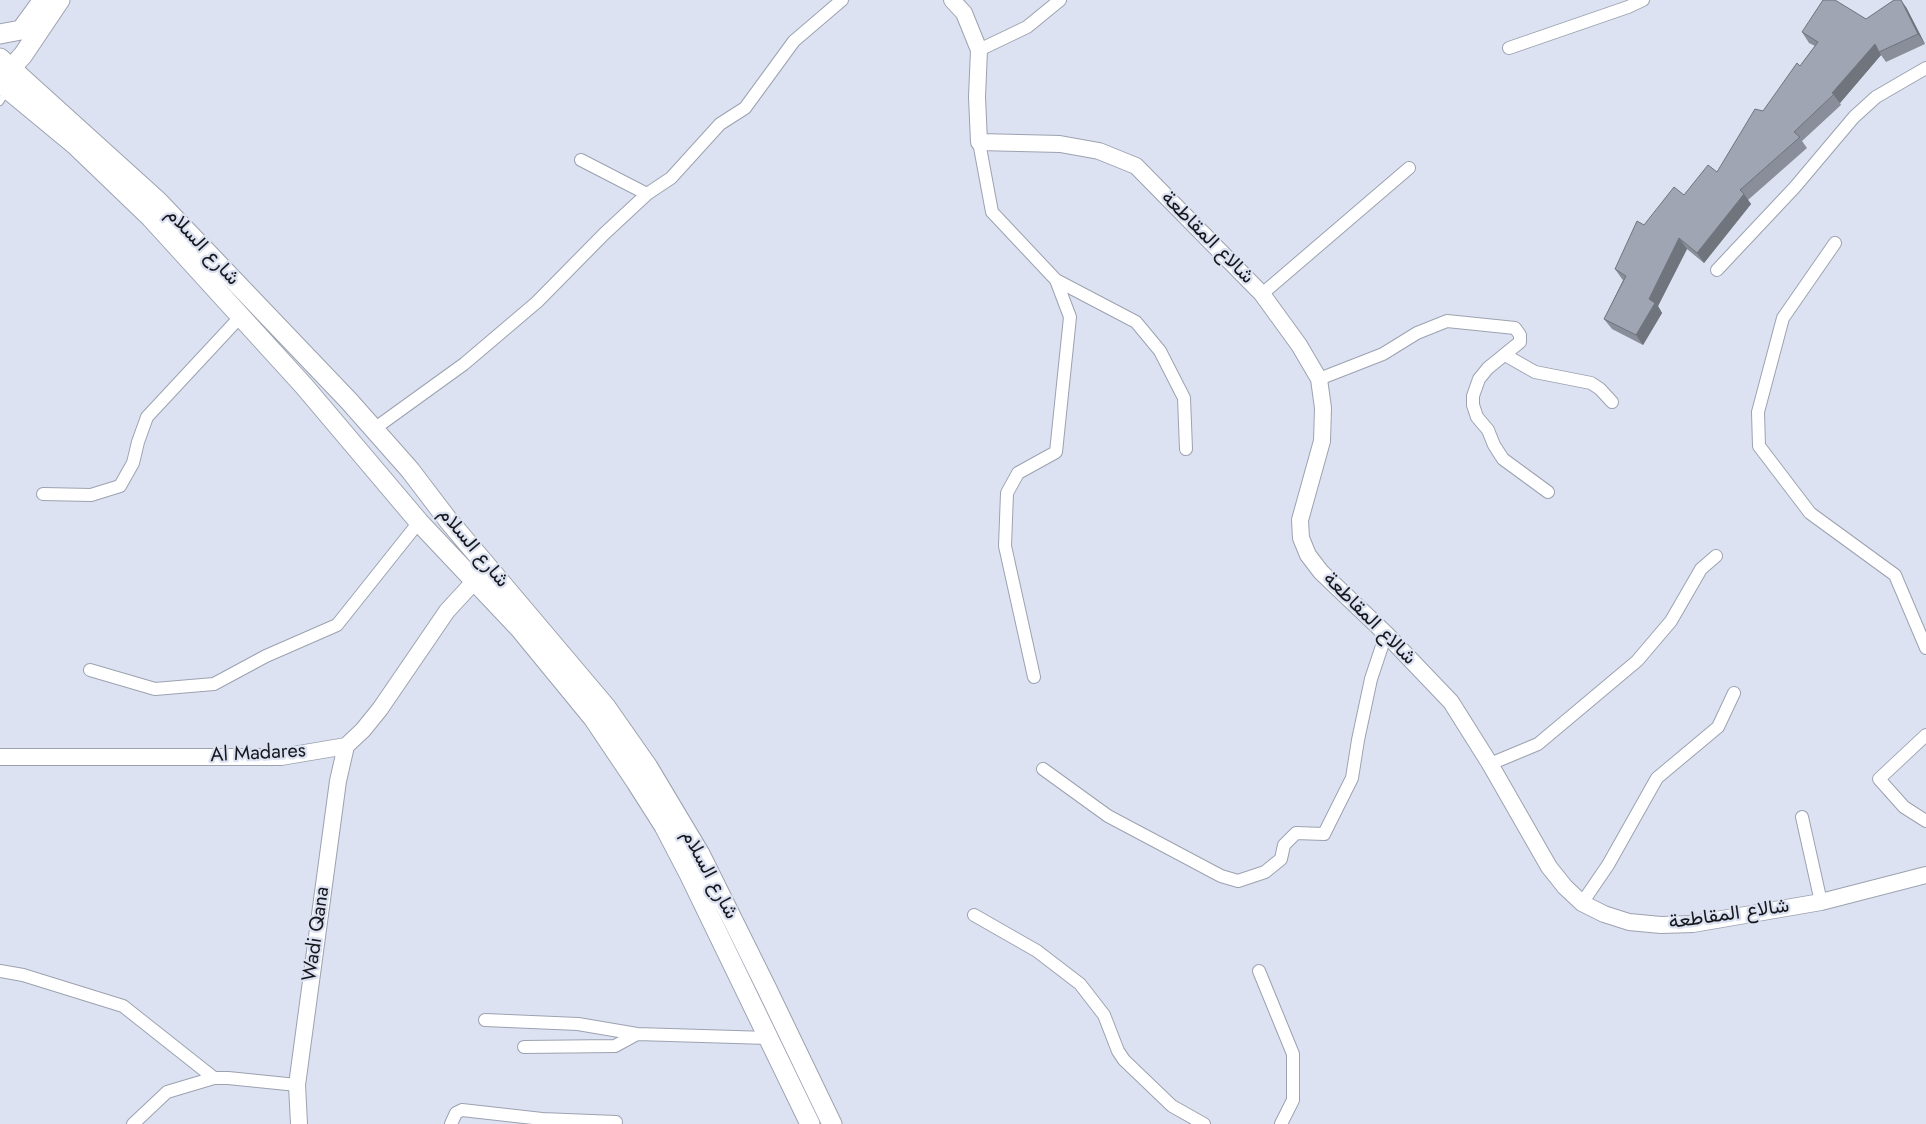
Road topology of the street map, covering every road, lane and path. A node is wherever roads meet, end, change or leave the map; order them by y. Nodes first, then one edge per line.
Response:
1 (43, 0) edge
2 (60, 0) edge
3 (842, 0) edge
4 (952, 0) edge
5 (1060, 0) edge
6 (1643, 0) edge
7 (29, 32) junction
8 (0, 34) edge
9 (1509, 48) dead end
10 (979, 50) junction
11 (1926, 68) edge
12 (2, 78) edge
13 (35, 88) junction
14 (979, 142) junction
15 (581, 160) dead end
16 (1409, 168) dead end
17 (647, 194) junction
18 (1835, 244) dead end
19 (1717, 270) dead end
20 (1056, 280) junction
21 (1262, 294) junction
22 (241, 316) junction
23 (1505, 355) junction
24 (1319, 379) junction
25 (1612, 402) dead end
26 (374, 429) junction
27 (1186, 449) dead end
28 (1548, 492) dead end
29 (43, 494) dead end
30 (419, 522) junction
31 (1716, 556) dead end
32 (489, 568) junction
33 (474, 580) junction
34 (1386, 634) junction
35 (1926, 648) edge
36 (90, 670) dead end
37 (1034, 677) dead end
38 (1734, 693) dead end
39 (1926, 735) edge
40 (346, 746) junction
41 (0, 757) edge
42 (1490, 764) junction
43 (1043, 769) dead end
44 (1802, 816) dead end
45 (1926, 821) edge
46 (1926, 875) edge
47 (1821, 902) junction
48 (1582, 903) junction
49 (974, 915) dead end
50 (0, 971) edge
51 (1259, 971) dead end
52 (485, 1020) dead end
53 (637, 1034) junction
54 (768, 1038) junction
55 (524, 1047) dead end
56 (214, 1078) junction
57 (297, 1085) junction
58 (616, 1122) dead end
59 (133, 1124) edge
60 (300, 1124) edge
61 (451, 1124) edge
62 (810, 1124) edge
63 (832, 1124) edge
64 (1204, 1124) edge
65 (1282, 1124) edge

1 - 7 main road
2 - 7 main road
3 - 17 street
4 - 10 street
5 - 10 street
6 - 9 street
7 - 8 main road
7 - 12 main road
7 - 13 main road
10 - 14 street
11 - 19 street
12 - 13 main road, شارع السلام
12 - 22 main road, شارع السلام
13 - 26 main road, شارع السلام
14 - 20 street
14 - 21 street, شالاع المقاطعة
15 - 17 street
16 - 21 street
17 - 26 street
18 - 35 street
20 - 27 street
20 - 37 street
21 - 24 street, شالاع المقاطعة
22 - 29 street
22 - 30 main road, شارع السلام
23 - 24 street
23 - 25 street
23 - 28 street
24 - 34 street, شالاع المقاطعة
26 - 32 main road, شارع السلام
30 - 33 main road, شارع السلام
30 - 36 street
31 - 42 street
32 - 33 street
32 - 63 main road, شارع السلام
33 - 40 street
33 - 54 main road, شارع السلام
34 - 42 street, شالاع المقاطعة
34 - 43 street
38 - 48 street
39 - 45 street
40 - 41 street, Al Madares
40 - 57 street, Wadi Qana
42 - 48 street, شالاع المقاطعة
44 - 47 street
46 - 47 street, شالاع المقاطعة
47 - 48 street, شالاع المقاطعة
49 - 64 street
50 - 56 street
51 - 65 street
52 - 53 street
53 - 54 street
53 - 55 street
54 - 62 main road, شارع السلام
56 - 57 street
56 - 59 street
57 - 60 street, Wadi Qana
58 - 61 street

